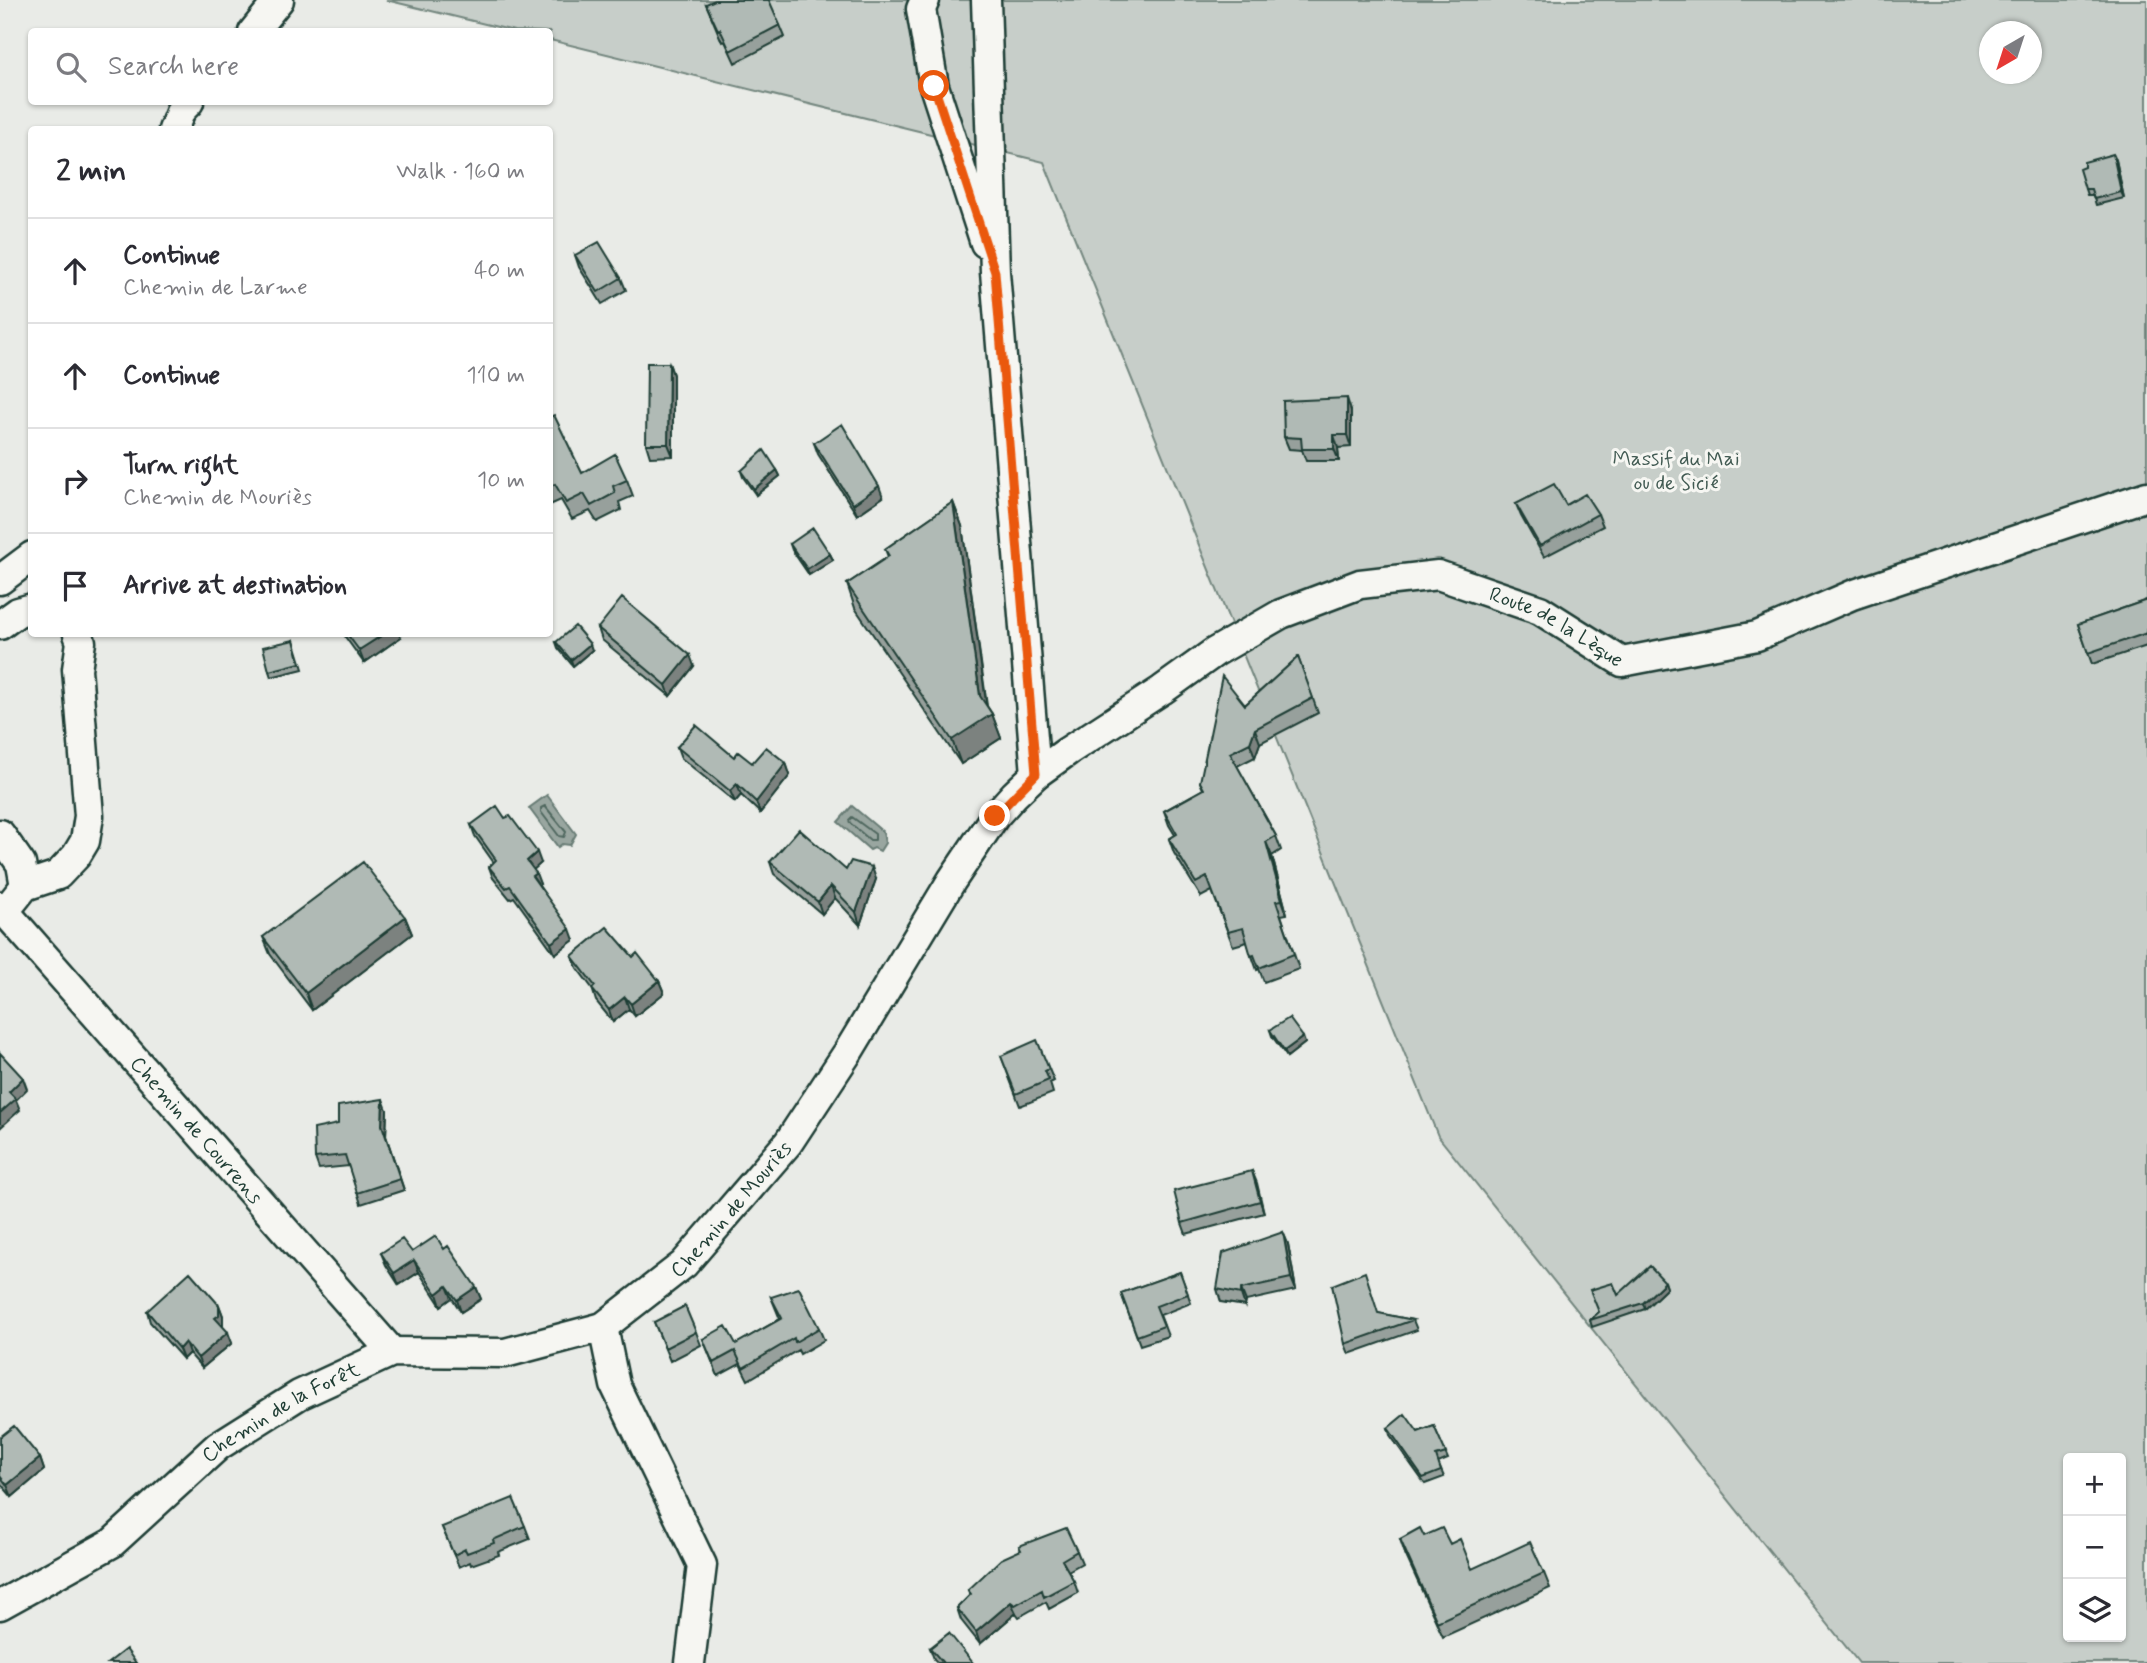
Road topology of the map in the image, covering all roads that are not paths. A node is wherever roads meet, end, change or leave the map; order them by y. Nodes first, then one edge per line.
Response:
1 (279, 0) edge
2 (925, 0) edge
3 (986, 0) edge
4 (256, 28) edge
5 (186, 105) edge
6 (175, 126) edge
7 (995, 272) junction
8 (2147, 496) edge
9 (28, 559) edge
10 (0, 580) edge
11 (28, 609) edge
12 (0, 625) edge
13 (79, 637) edge
14 (1036, 774) junction
15 (0, 834) edge
16 (24, 886) junction
17 (2, 908) edge
18 (603, 1327) junction
19 (392, 1352) junction
20 (0, 1605) edge
21 (690, 1663) edge

1 - 4 street
2 - 7 street
3 - 7 street
5 - 6 street
7 - 14 street
8 - 14 street, Route de la Lèque
9 - 10 street
11 - 12 street
13 - 16 street
14 - 18 street, Chemin de Mouriès
15 - 16 street
16 - 17 street
17 - 19 street, Chemin de Courrens
18 - 19 street, Chemin de la Forêt
18 - 21 street
19 - 20 street, Chemin de la Forêt

